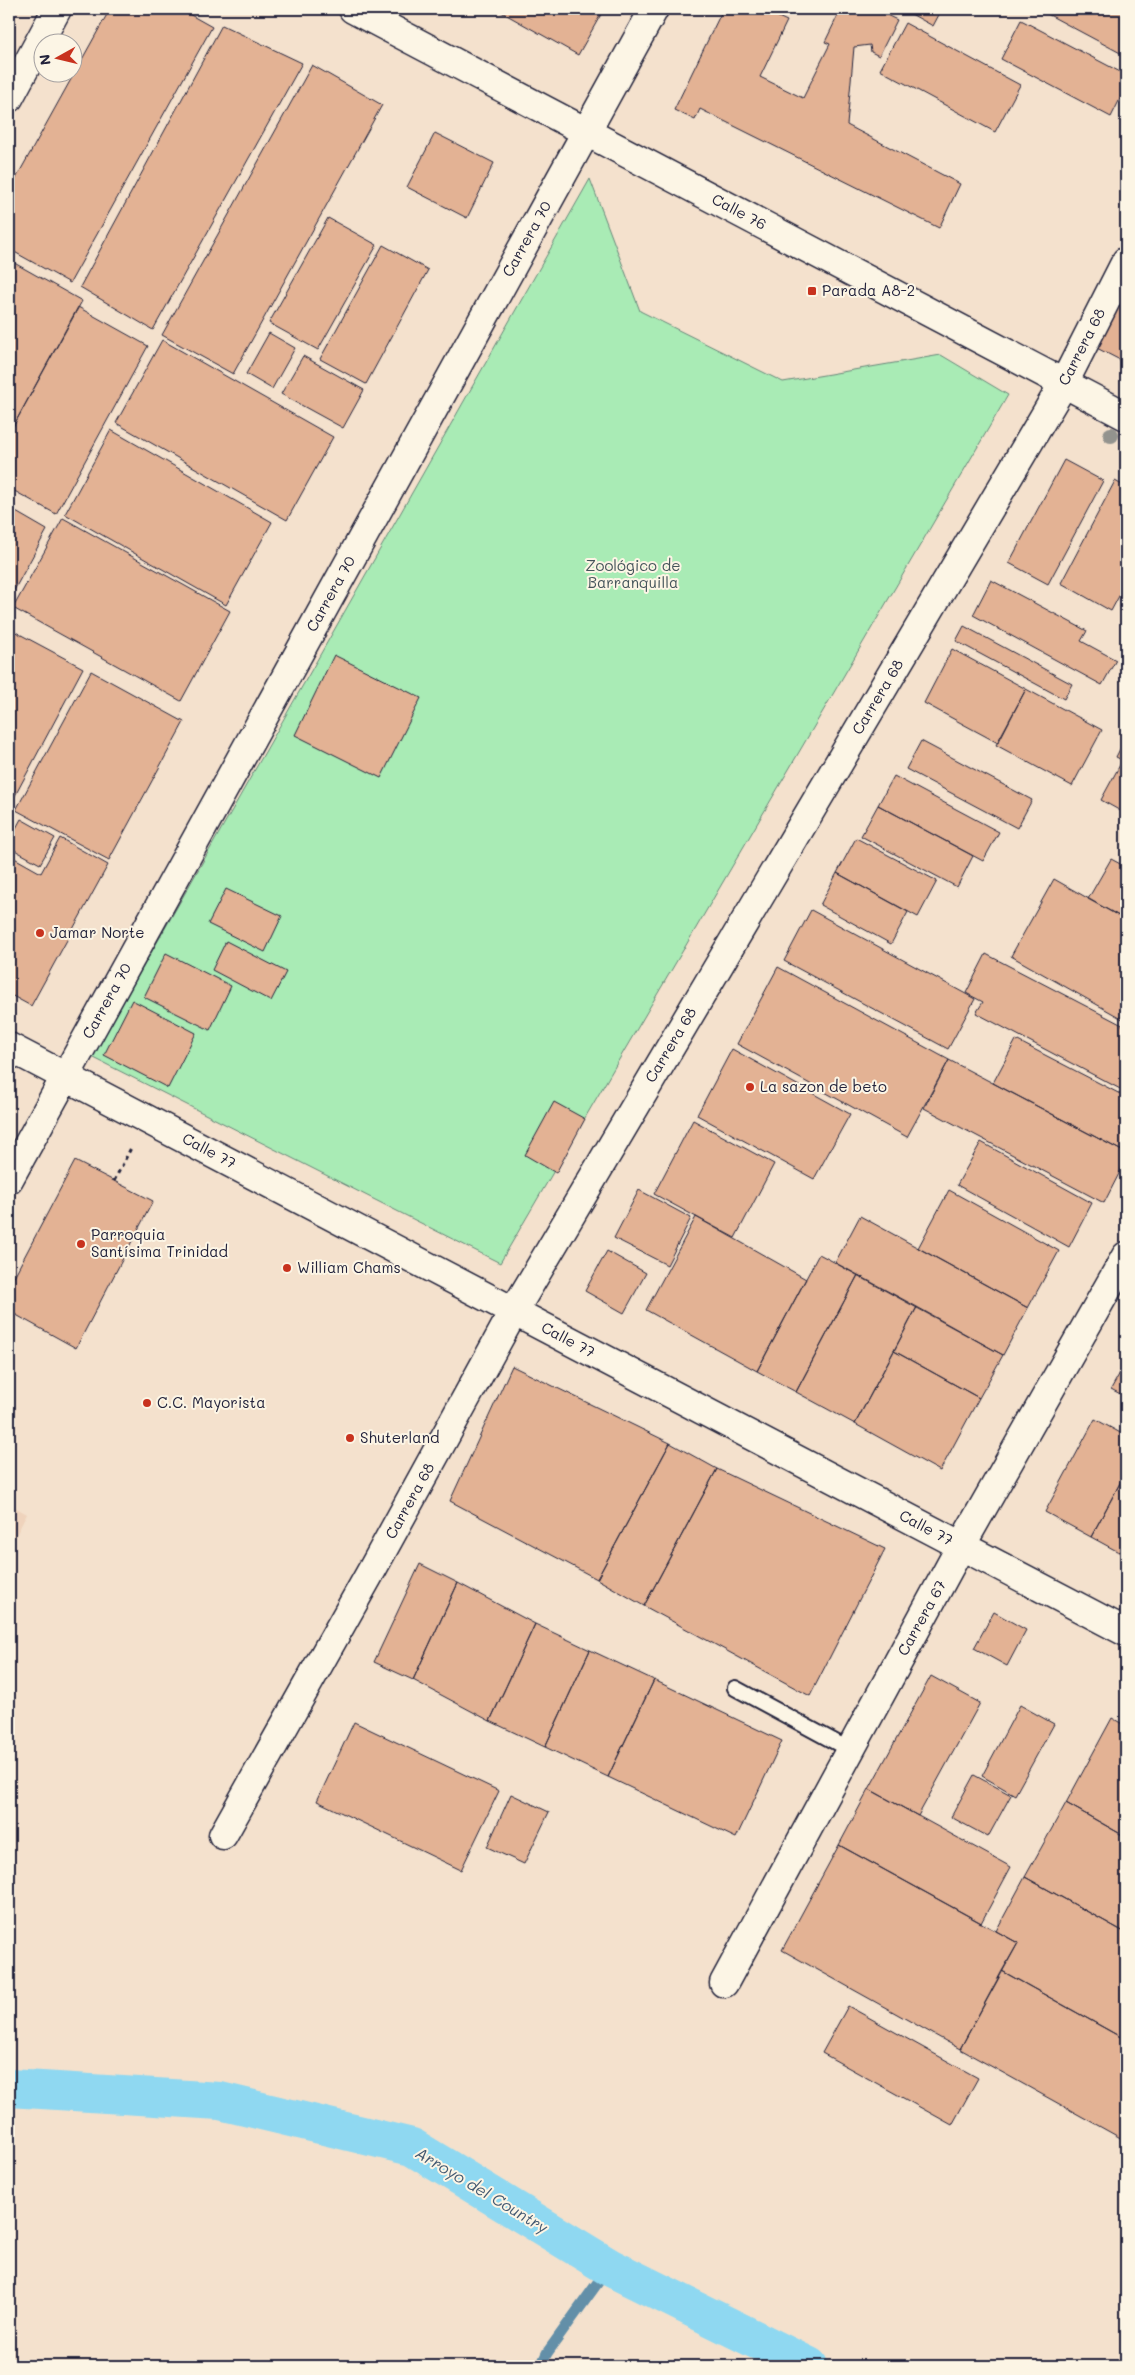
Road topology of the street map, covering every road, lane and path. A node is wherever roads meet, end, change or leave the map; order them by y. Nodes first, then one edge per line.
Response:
1 (58, 9) edge
2 (353, 9) edge
3 (654, 9) edge
4 (9, 98) edge
5 (586, 131) junction
6 (1126, 260) edge
7 (1064, 383) junction
8 (1126, 416) edge
9 (9, 1047) edge
10 (65, 1077) junction
11 (9, 1179) edge
12 (1126, 1256) edge
13 (514, 1311) junction
14 (961, 1546) junction
15 (1126, 1632) edge
16 (735, 1688) dead end
17 (850, 1750) junction
18 (223, 1835) dead end
19 (724, 1983) dead end

1 - 4 street
2 - 5 street, Calle 76
3 - 5 street, Carrera 70
5 - 7 street, Calle 76
5 - 10 street, Carrera 70
6 - 7 street, Carrera 68
7 - 8 street, Calle 76
7 - 13 street, Carrera 68
9 - 10 street, Calle 77
10 - 11 street, Carrera 70
10 - 13 street, Calle 77
12 - 14 street, Carrera 67
13 - 14 street, Calle 77
13 - 18 street, Carrera 68
14 - 15 street, Calle 77
14 - 17 street, Carrera 67
16 - 17 lane
17 - 19 street, Carrera 67

